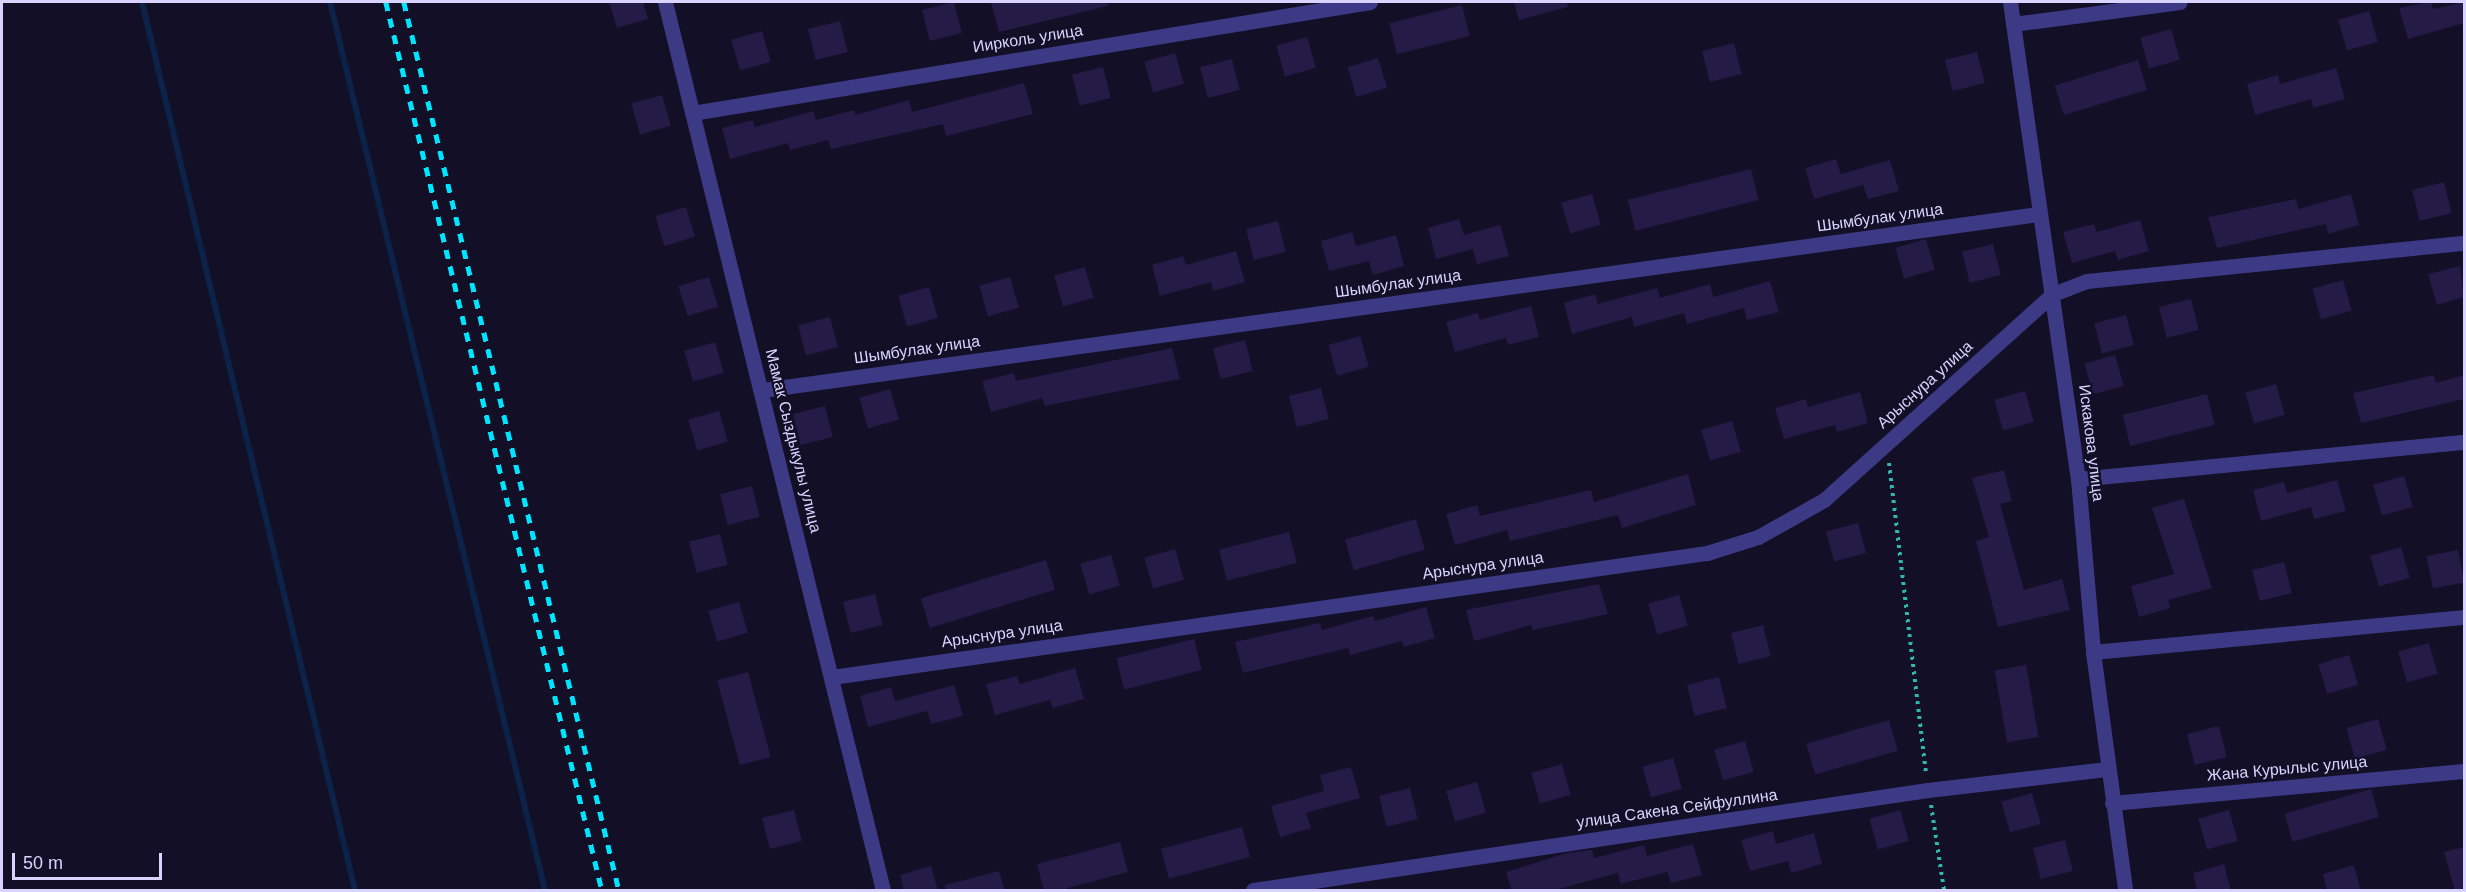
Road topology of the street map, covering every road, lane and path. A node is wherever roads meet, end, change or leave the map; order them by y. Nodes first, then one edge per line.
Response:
1 (665, 2) edge
2 (1370, 2) edge
3 (2010, 2) edge
4 (2180, 2) edge
5 (2013, 24) junction
6 (692, 113) junction
7 (2039, 214) junction
8 (2464, 243) edge
9 (2053, 294) junction
10 (762, 390) junction
11 (2464, 442) edge
12 (1886, 444) junction
13 (2078, 479) junction
14 (2464, 617) edge
15 (2093, 652) junction
16 (832, 677) junction
17 (2108, 770) junction
18 (2464, 771) edge
19 (1928, 790) junction
20 (2112, 803) junction
21 (883, 891) edge
22 (1253, 891) edge
23 (1944, 891) edge
24 (2125, 891) edge

1 - 6 street, Мамак Сыздыкулы улица
2 - 6 street, Иирколь улица
3 - 5 street, Искакова улица
4 - 5 street
5 - 7 street, Искакова улица
6 - 10 street, Мамак Сыздыкулы улица
7 - 9 street, Искакова улица
7 - 10 street, Шымбулак улица
8 - 9 street
9 - 12 street, Арыснура улица
9 - 13 street, Искакова улица
10 - 16 street, Мамак Сыздыкулы улица
11 - 13 street
12 - 16 street, Арыснура улица
12 - 19 path
13 - 15 street, Искакова улица
14 - 15 street
15 - 17 street, Искакова улица
16 - 21 street, Мамак Сыздыкулы улица
17 - 19 street, улица Сакена Сейфуллина
17 - 20 street, Искакова улица
18 - 20 street, Жана Курылыс улица
19 - 22 street, улица Сакена Сейфуллина
19 - 23 path
20 - 24 street, Искакова улица

